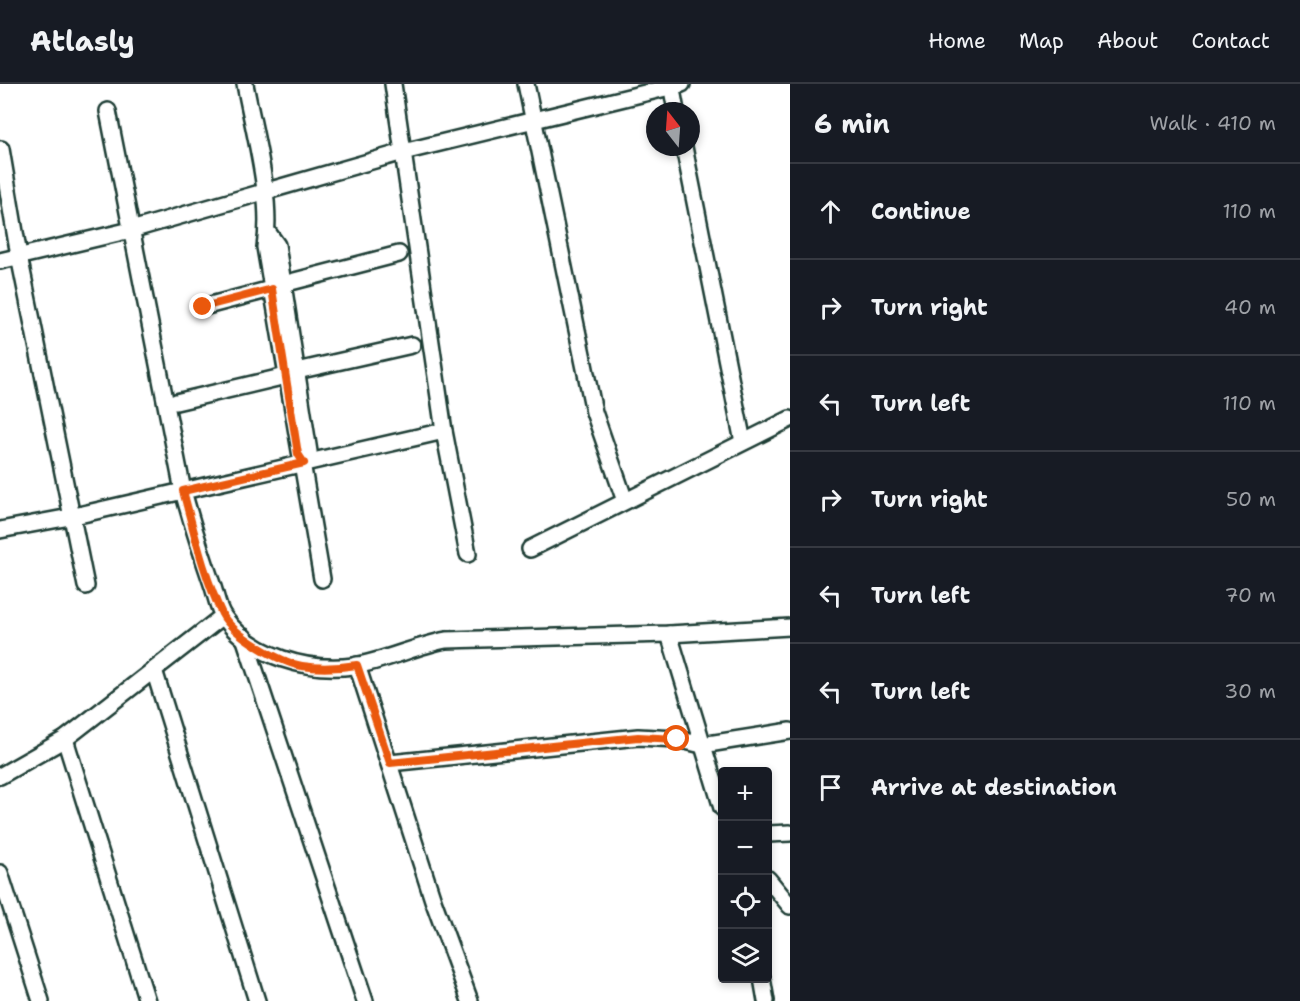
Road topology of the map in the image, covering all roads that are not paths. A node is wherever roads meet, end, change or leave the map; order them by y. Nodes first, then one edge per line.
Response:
1 (245, 84) edge
2 (393, 84) edge
3 (526, 84) edge
4 (675, 85) edge
5 (676, 102) edge
6 (108, 111) dead end
7 (532, 121) junction
8 (1, 149) edge
9 (403, 152) junction
10 (686, 156) edge
11 (264, 192) junction
12 (130, 230) junction
13 (399, 254) dead end
14 (19, 256) junction
15 (0, 261) edge
16 (277, 286) junction
17 (203, 307) dead end
18 (412, 345) dead end
19 (291, 374) junction
20 (176, 402) dead end
21 (790, 419) edge
22 (444, 430) junction
23 (743, 442) junction
24 (304, 463) junction
25 (183, 491) junction
26 (625, 501) junction
27 (70, 517) junction
28 (0, 530) edge
29 (530, 549) dead end
30 (468, 554) dead end
31 (322, 579) dead end
32 (86, 586) dead end
33 (223, 616) junction
34 (790, 627) edge
35 (669, 634) junction
36 (244, 637) junction
37 (357, 665) junction
38 (154, 670) junction
39 (790, 731) edge
40 (65, 739) junction
41 (702, 745) junction
42 (390, 763) junction
43 (0, 776) edge
44 (718, 793) edge
45 (790, 833) edge
46 (772, 834) edge
47 (0, 873) edge
48 (772, 884) edge
49 (790, 906) edge
50 (763, 983) edge
51 (41, 1001) edge
52 (147, 1001) edge
53 (257, 1001) edge
54 (365, 1001) edge
55 (470, 1001) edge
56 (766, 1001) edge

1 - 11 street
2 - 9 street
3 - 7 street
4 - 5 street
4 - 7 street
6 - 12 street
7 - 9 street
7 - 26 street
8 - 14 street
9 - 11 street
9 - 22 street
10 - 23 street
11 - 12 street
11 - 16 street
12 - 14 street
12 - 25 street
13 - 16 street
14 - 15 street
14 - 27 street
16 - 17 street
16 - 19 street
18 - 19 street
19 - 20 street
19 - 24 street
21 - 23 street
22 - 24 street
22 - 30 street
23 - 26 street
24 - 25 street
24 - 31 street
25 - 27 street
25 - 33 street
26 - 29 street
27 - 28 street
27 - 32 street
33 - 36 street
33 - 38 street
34 - 35 street
35 - 37 street
35 - 41 street
36 - 37 street
36 - 54 street
37 - 42 street
38 - 40 street
38 - 53 street
39 - 41 street
40 - 43 street
40 - 52 street
41 - 42 street
41 - 44 street
42 - 55 street
45 - 46 street
47 - 51 street
48 - 49 street
50 - 56 street

